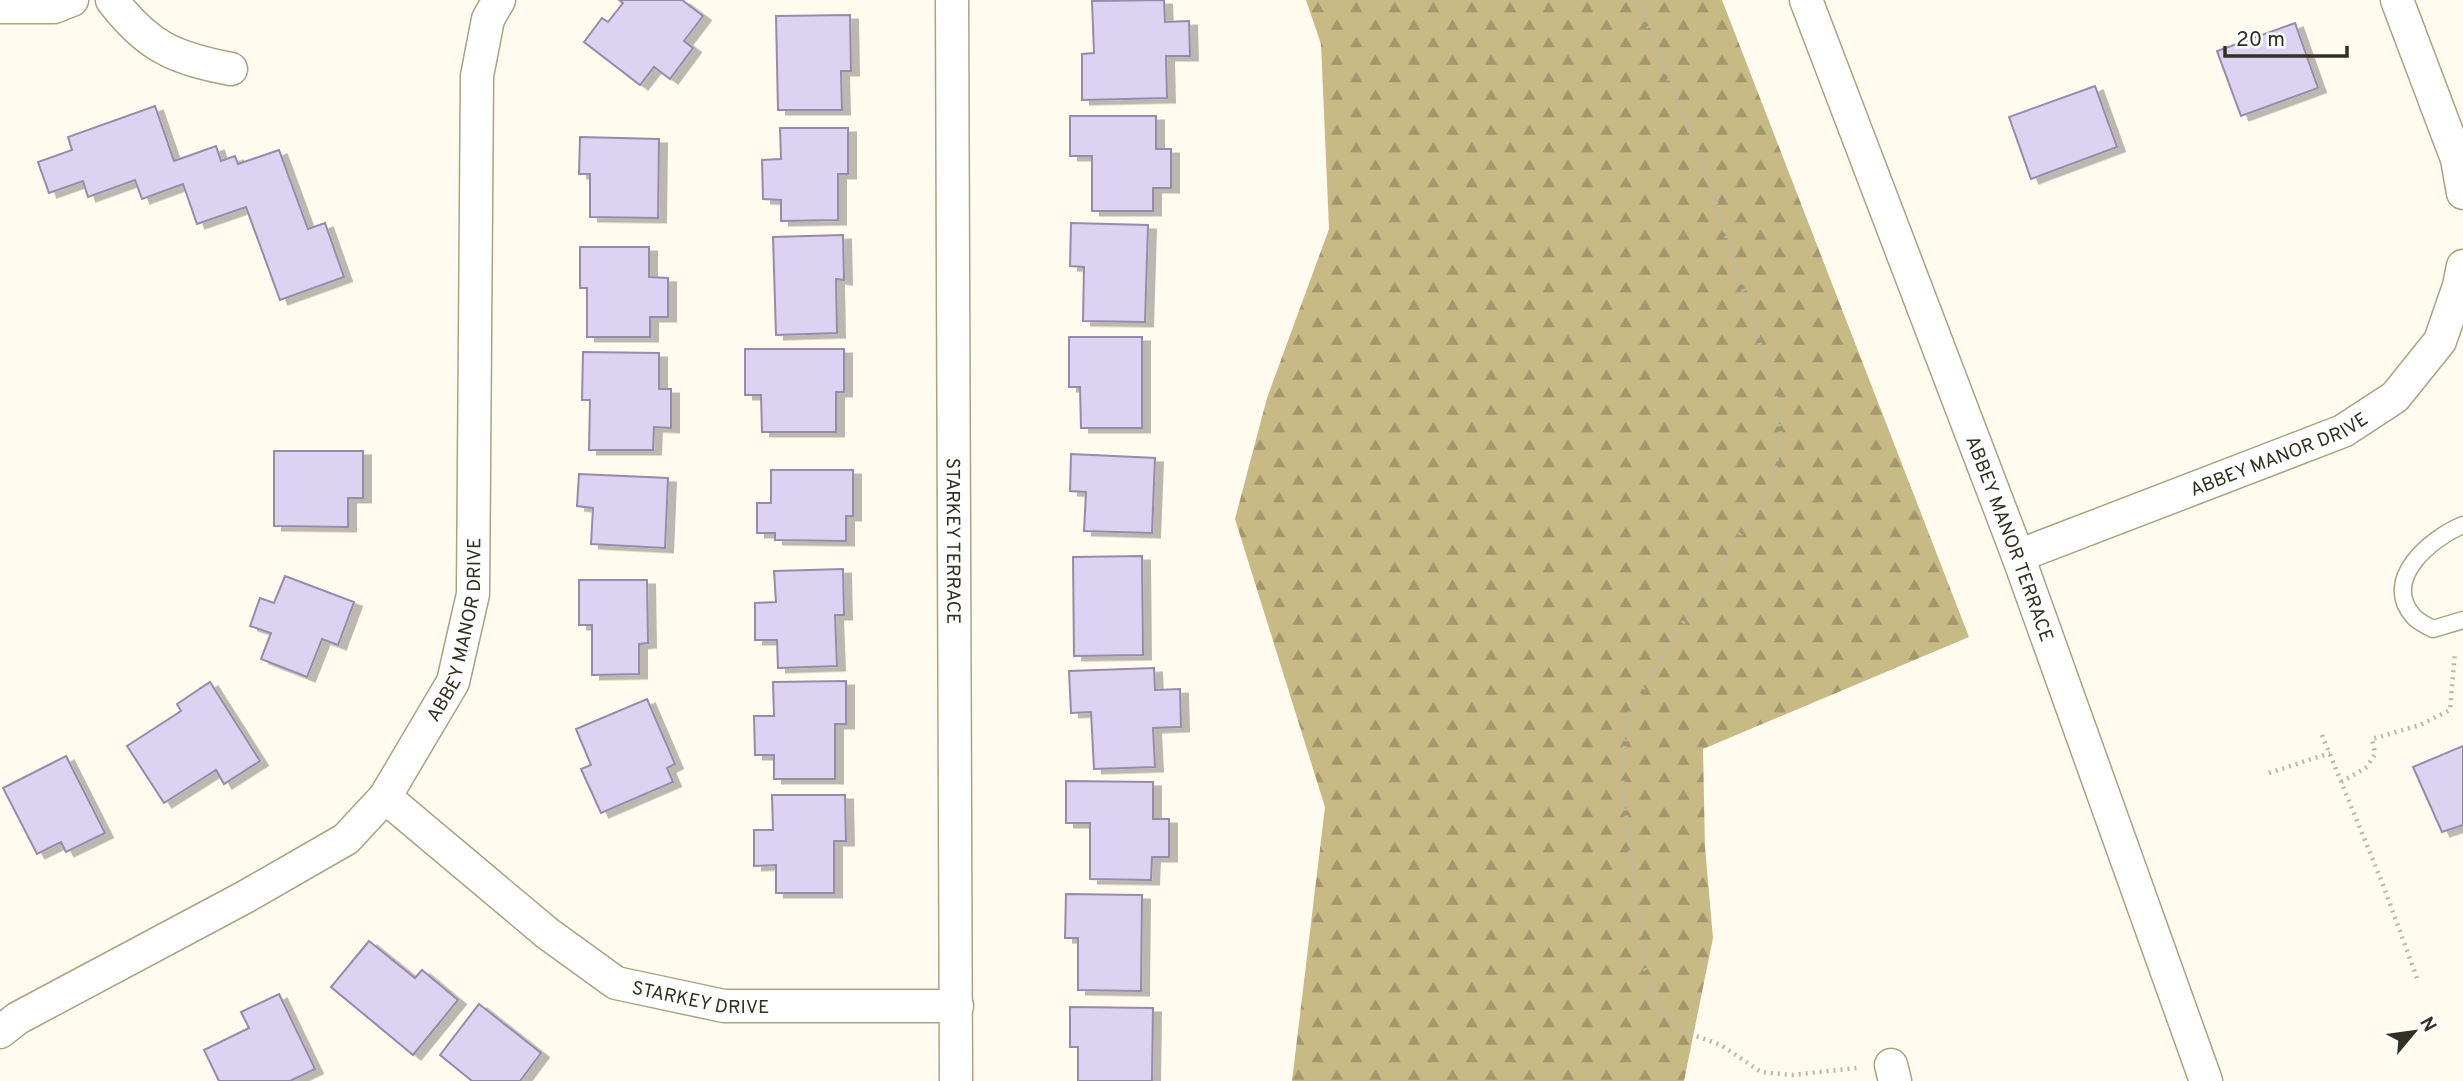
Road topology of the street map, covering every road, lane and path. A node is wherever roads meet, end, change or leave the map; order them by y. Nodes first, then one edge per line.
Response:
1 (72, 0) edge
2 (112, 0) edge
3 (499, 0) edge
4 (952, 0) edge
5 (1638, 0) edge
6 (1806, 0) edge
7 (2397, 0) edge
8 (0, 7) edge
9 (231, 69) dead end
10 (2463, 193) edge
11 (2463, 267) edge
12 (2463, 525) edge
13 (2018, 556) junction
14 (2463, 620) edge
15 (2463, 649) edge
16 (2322, 735) dead end
17 (2330, 753) junction
18 (2269, 773) dead end
19 (2341, 782) junction
20 (385, 797) junction
21 (2418, 981) dead end
22 (957, 1006) junction
23 (0, 1031) edge
24 (1893, 1073) edge
25 (956, 1081) edge
26 (2206, 1081) edge

1 - 8 street
2 - 9 street
3 - 20 street, ABBEY MANOR DRIVE
4 - 22 street, STARKEY TERRACE
5 - 24 path
6 - 13 street, ABBEY MANOR TERRACE
7 - 10 street
11 - 13 street, ABBEY MANOR DRIVE
12 - 14 lane
13 - 26 street, ABBEY MANOR TERRACE
15 - 19 path
16 - 17 path
17 - 18 path
17 - 19 path
19 - 21 path
20 - 22 street, STARKEY DRIVE
20 - 23 street, ABBEY MANOR DRIVE
22 - 25 street, STARKEY TERRACE

